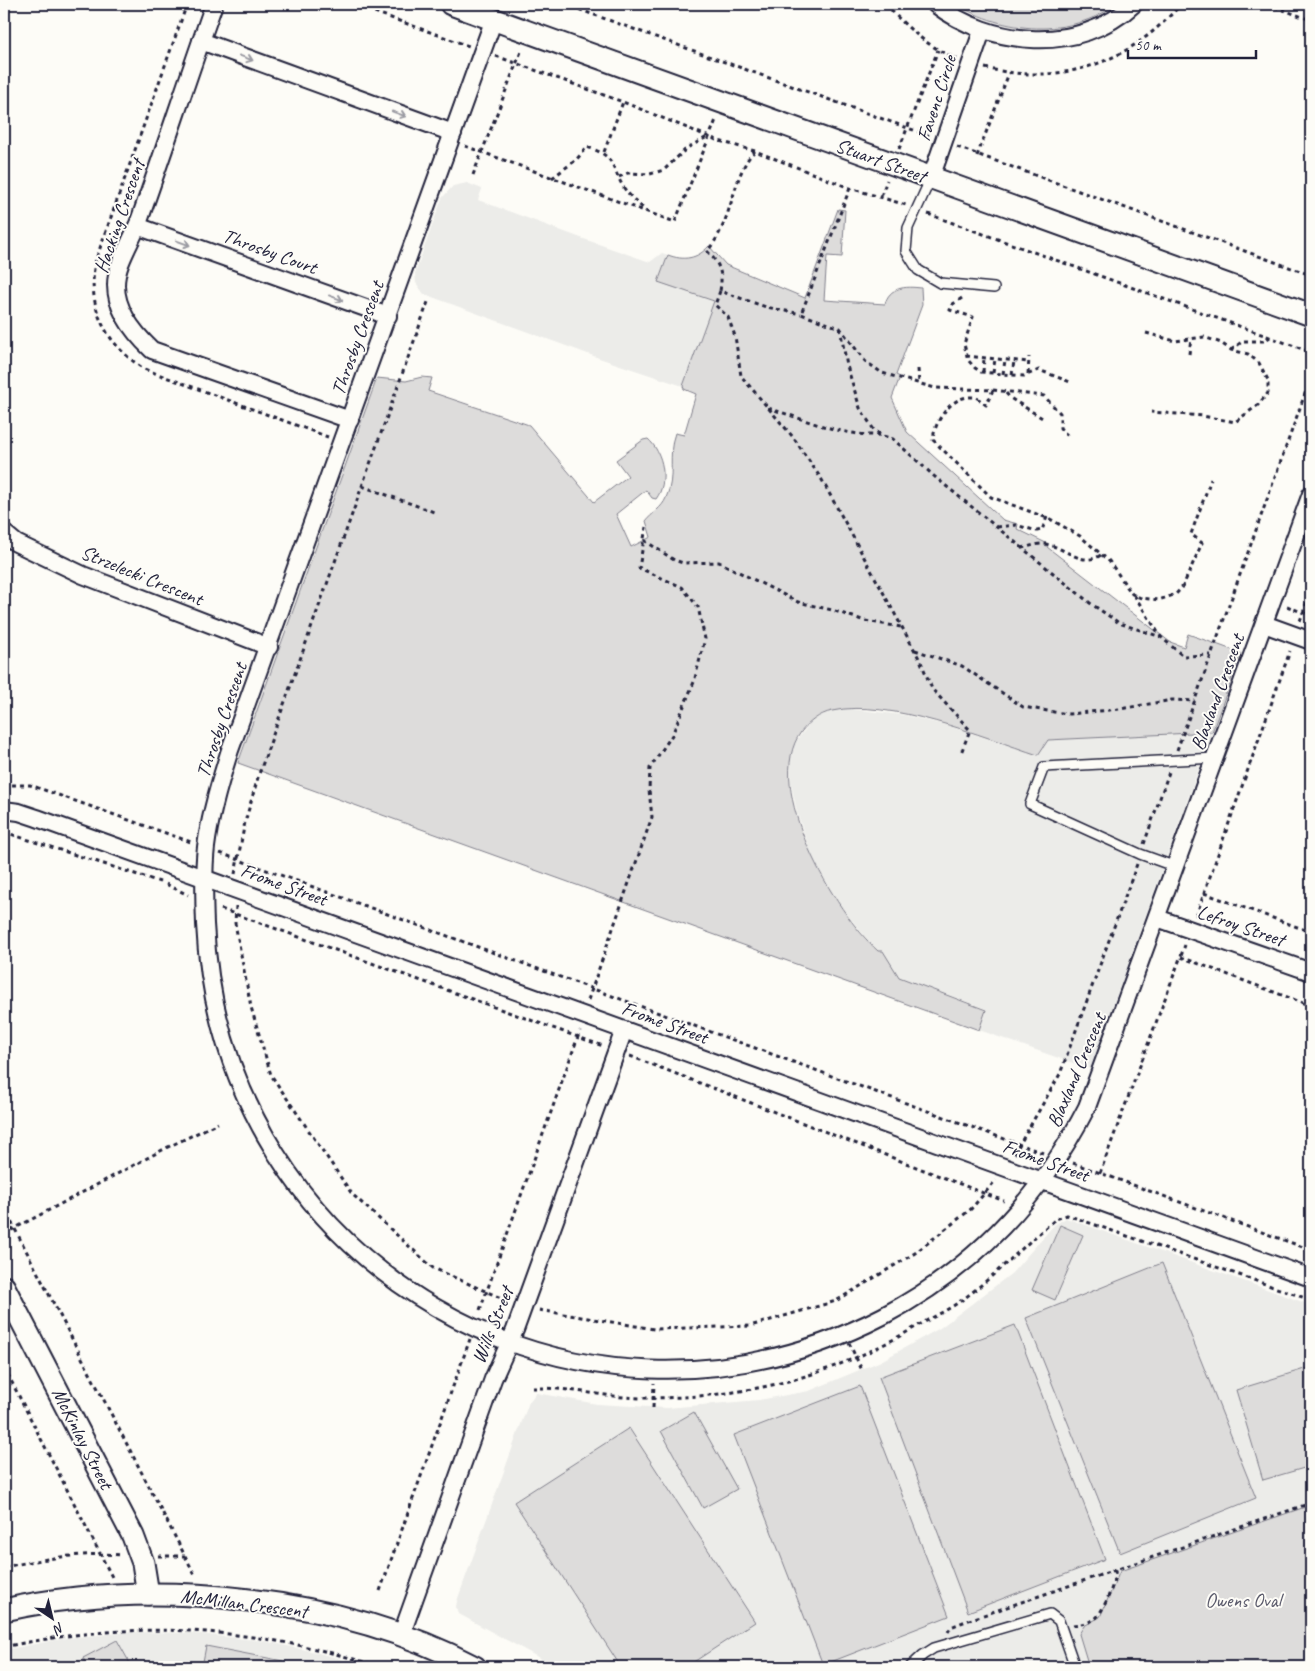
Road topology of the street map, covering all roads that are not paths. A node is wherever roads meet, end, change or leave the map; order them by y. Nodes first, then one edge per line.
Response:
1 (214, 4) edge
2 (452, 4) edge
3 (935, 4) edge
4 (1134, 4) edge
5 (494, 20) junction
6 (982, 31) junction
7 (201, 41) junction
8 (452, 137) junction
9 (931, 178) junction
10 (137, 226) junction
11 (994, 288) dead end
12 (1311, 315) edge
13 (388, 316) junction
14 (350, 420) junction
15 (1311, 494) edge
16 (4, 533) edge
17 (1264, 624) junction
18 (1311, 641) edge
19 (269, 647) junction
20 (1216, 758) junction
21 (4, 810) edge
22 (1176, 867) junction
23 (204, 878) junction
24 (1157, 918) junction
25 (1311, 972) edge
26 (624, 1030) junction
27 (1041, 1181) junction
28 (1311, 1278) edge
29 (4, 1287) edge
30 (509, 1342) junction
31 (148, 1594) junction
32 (4, 1610) edge
33 (401, 1636) junction
34 (475, 1667) edge
35 (910, 1667) edge
36 (1075, 1667) edge

1 - 7 street, Hacking Crescent
2 - 5 street, Stuart Street
3 - 6 street
4 - 6 street
5 - 8 street, Throsby Crescent
5 - 9 street, Stuart Street
6 - 9 street, Favenc Circle
7 -> 8 street
7 - 10 street, Hacking Crescent
8 - 13 street, Throsby Crescent
9 - 11 lane
9 - 12 street, Stuart Street
10 -> 13 street, Throsby Court
10 - 14 street, Hacking Crescent
13 - 14 street, Throsby Crescent
14 - 19 street, Throsby Crescent
15 - 17 street, Blaxland Crescent
16 - 19 street, Strzelecki Crescent
17 - 18 street
17 - 20 street, Blaxland Crescent
19 - 23 street, Throsby Crescent
20 - 22 street, Blaxland Crescent
20 - 22 lane
21 - 23 street, Frome Street
22 - 24 street, Blaxland Crescent
23 - 26 street, Frome Street
23 - 30 street, Throsby Crescent
24 - 25 street, Lefroy Street
24 - 27 street, Blaxland Crescent
26 - 27 street, Frome Street
26 - 30 street, Wills Street
27 - 28 street, Frome Street
27 - 30 street, Blaxland Crescent
29 - 31 street, McKinlay Street
30 - 33 street, Wills Street
31 - 32 street, McMillan Crescent
31 - 33 street, McMillan Crescent
33 - 34 street, McMillan Crescent
35 - 36 lane

